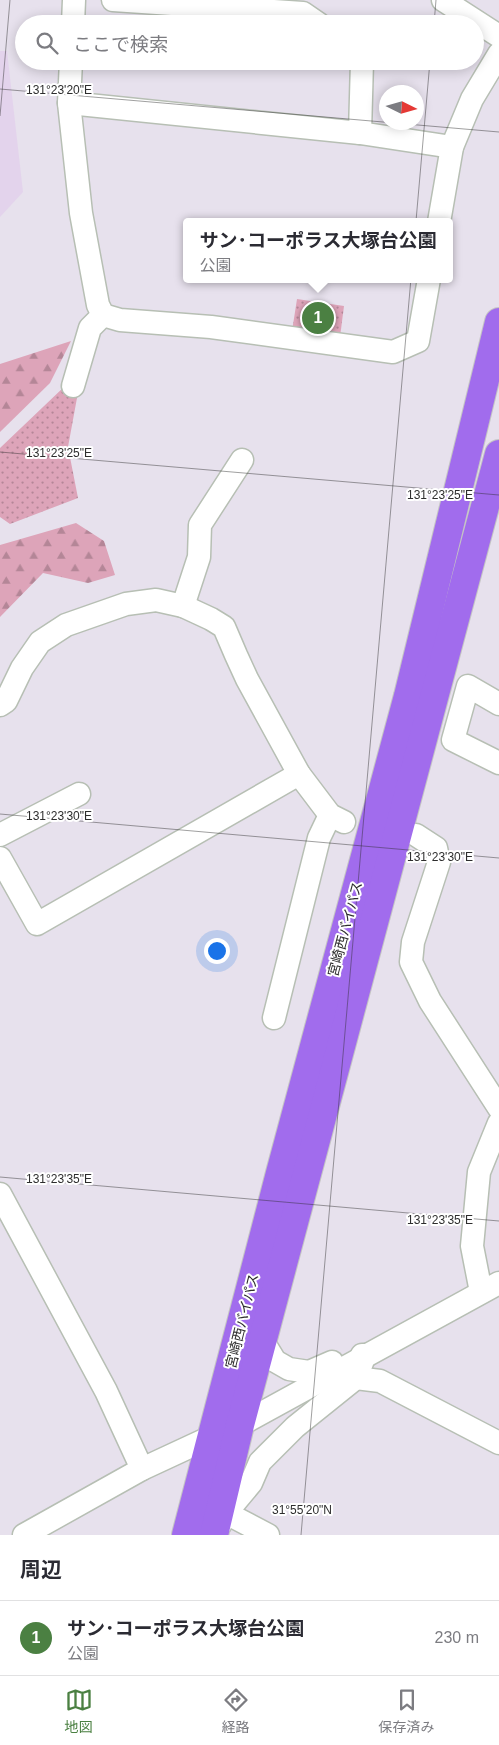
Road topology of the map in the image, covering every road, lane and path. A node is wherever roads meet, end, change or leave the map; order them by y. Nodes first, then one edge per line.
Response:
1 (74, 0) edge
2 (113, 0) edge
3 (443, 0) edge
4 (73, 15) edge
5 (306, 15) edge
6 (466, 15) edge
7 (484, 26) edge
8 (499, 36) edge
9 (499, 54) edge
10 (71, 70) edge
11 (362, 70) edge
12 (69, 103) junction
13 (360, 132) junction
14 (452, 147) junction
15 (440, 218) edge
16 (428, 283) edge
17 (103, 315) junction
18 (499, 322) edge
19 (73, 386) dead end
20 (499, 454) edge
21 (242, 460) dead end
22 (183, 606) junction
23 (499, 704) edge
24 (0, 706) edge
25 (499, 763) edge
26 (300, 774) junction
27 (79, 794) dead end
28 (0, 835) edge
29 (416, 835) dead end
30 (0, 858) edge
31 (274, 1018) dead end
32 (499, 1108) edge
33 (499, 1123) edge
34 (0, 1194) edge
35 (490, 1287) edge
36 (267, 1328) junction
37 (365, 1356) junction
38 (356, 1378) junction
39 (240, 1425) junction
40 (213, 1436) junction
41 (499, 1442) edge
42 (142, 1469) junction
43 (218, 1528) edge
44 (24, 1535) edge
45 (186, 1535) edge
46 (268, 1535) edge

1 - 4 street
2 - 5 street
3 - 6 street
7 - 8 street
9 - 14 street
10 - 12 street
11 - 13 street
12 - 13 street
12 - 17 street
13 - 14 street
14 - 15 street
16 - 17 street
17 - 19 street
18 - 40 highway, 宮崎西バイパス
20 - 36 highway, 宮崎西バイパス
21 - 22 street
22 - 24 street
22 - 26 street
23 - 25 street
26 - 30 street
26 - 31 street
27 - 28 street
29 - 32 street
33 - 35 street
34 - 42 street
35 - 37 street
36 - 37 street
36 - 39 highway, 宮崎西バイパス
37 - 38 street
37 - 39 street
38 - 41 street
38 - 43 street
39 - 40 street
39 - 43 highway, 宮崎西バイパス
40 - 42 street
40 - 45 highway, 宮崎西バイパス
42 - 44 street
43 - 46 street

